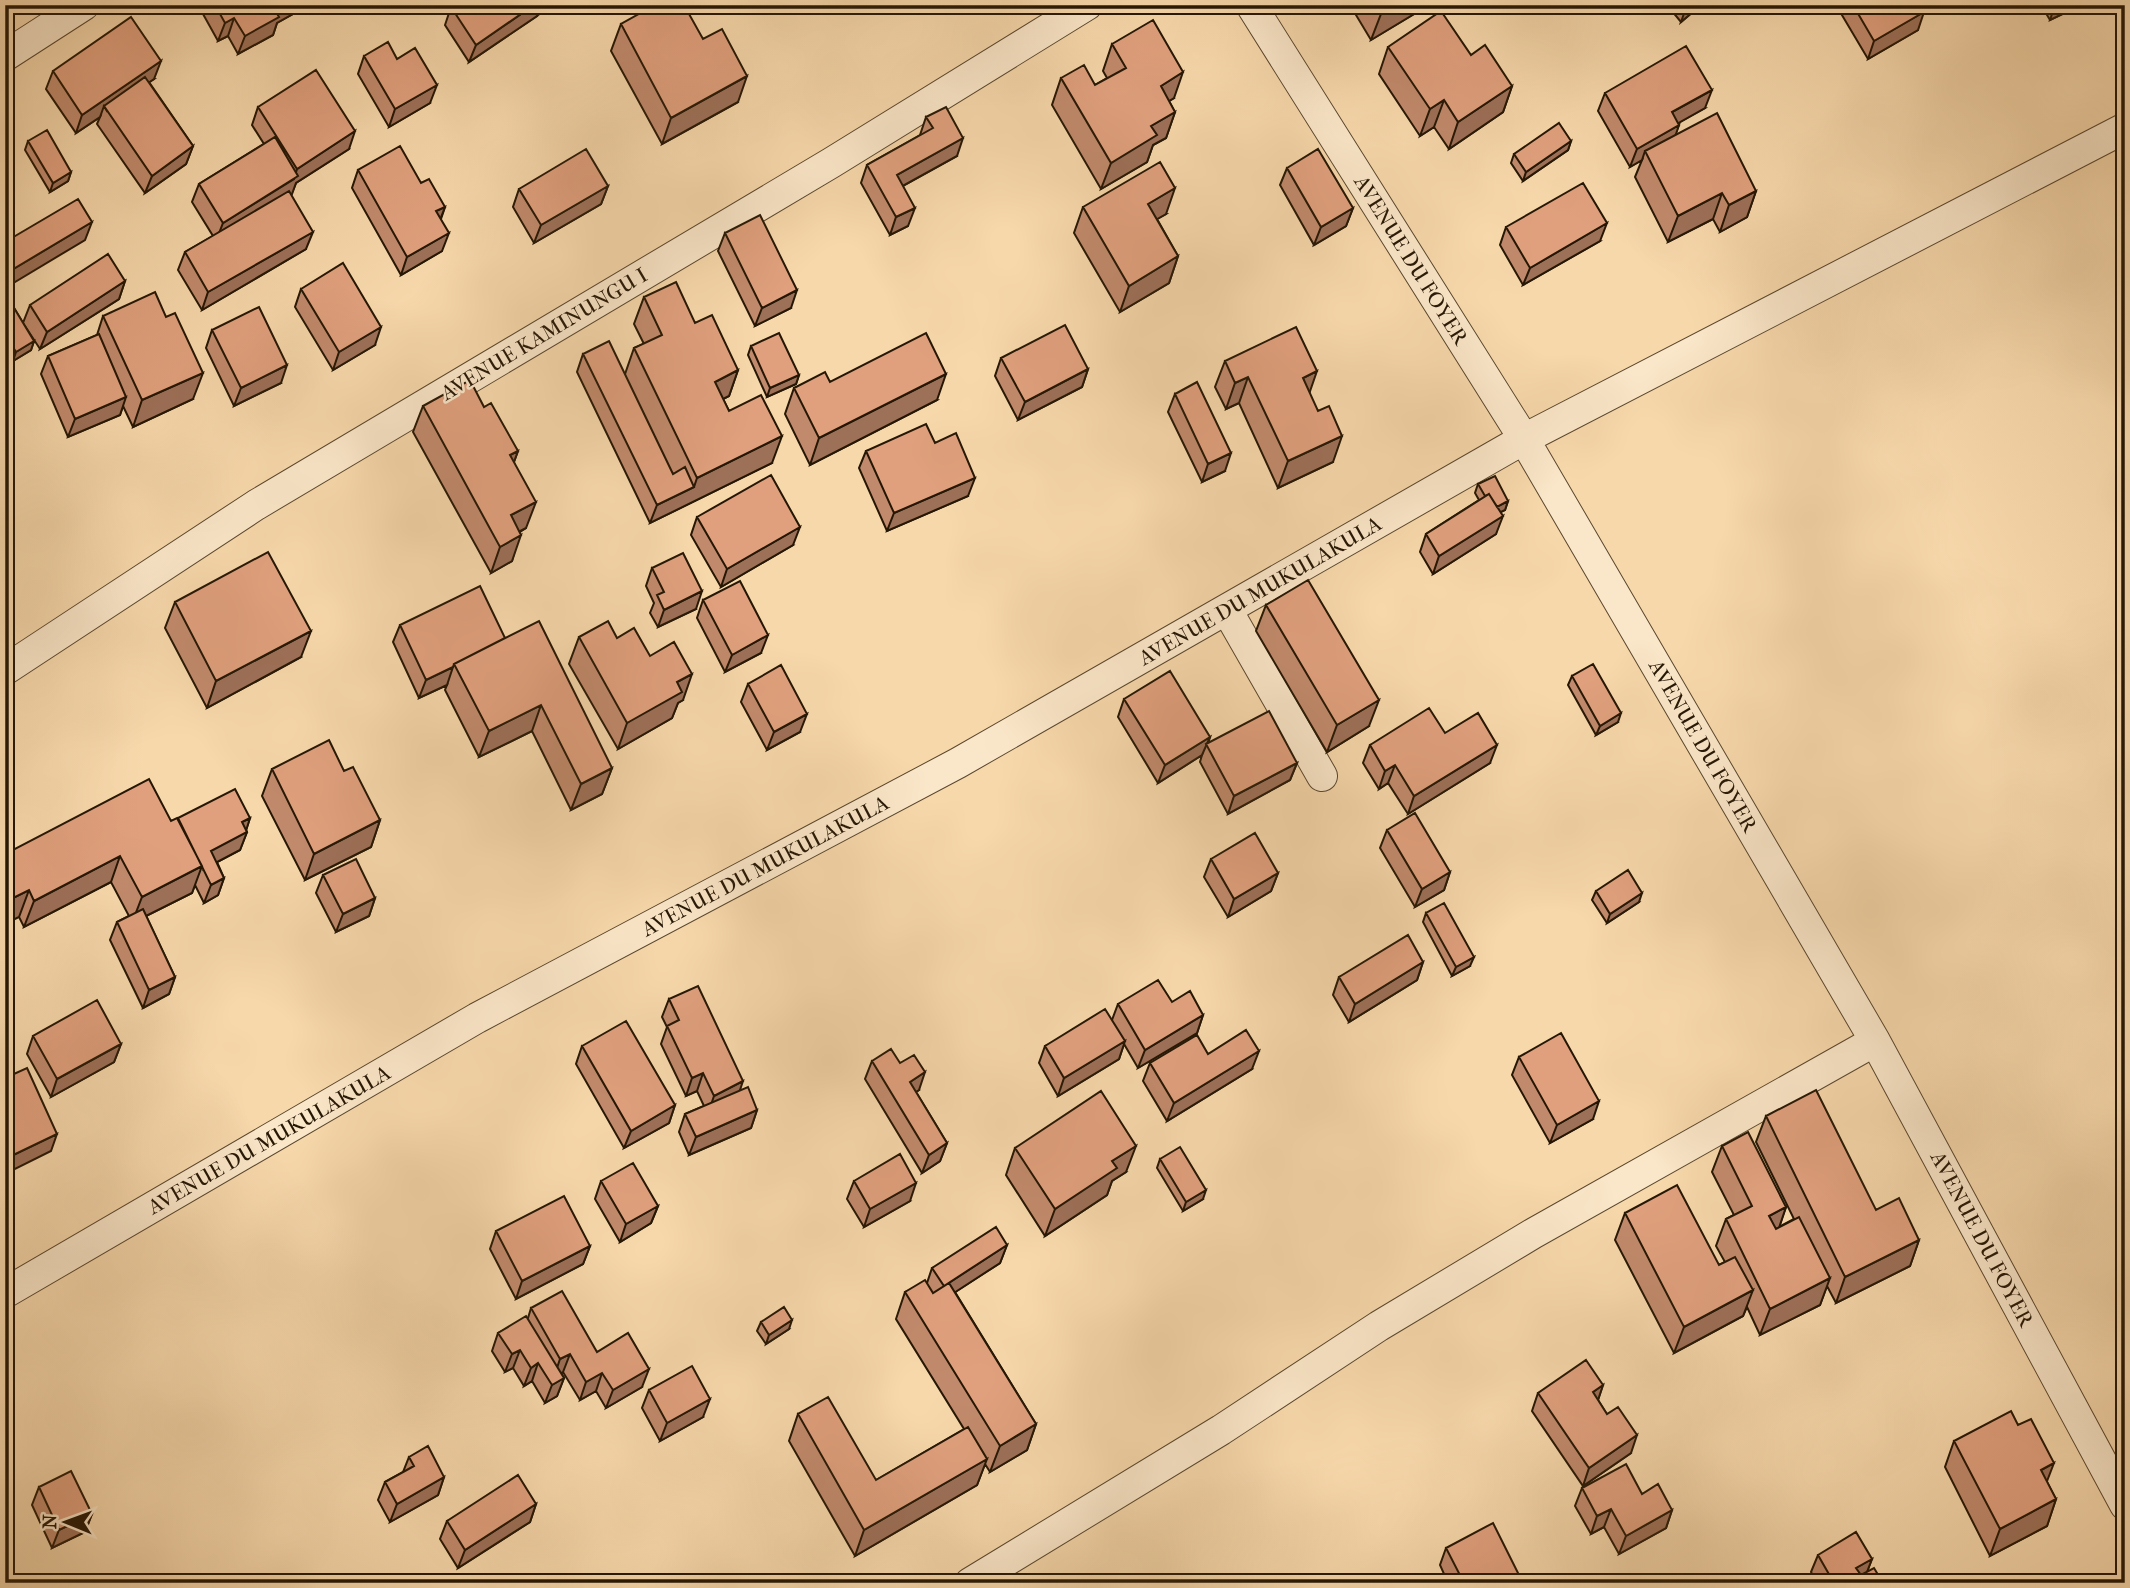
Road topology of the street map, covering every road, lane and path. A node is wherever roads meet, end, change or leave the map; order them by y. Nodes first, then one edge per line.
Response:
1 (84, 5) edge
2 (1087, 5) edge
3 (1251, 5) edge
4 (5, 56) edge
5 (2125, 128) edge
6 (1524, 439) junction
7 (1227, 610) junction
8 (5, 670) edge
9 (1322, 776) dead end
10 (1875, 1041) junction
11 (5, 1293) edge
12 (2125, 1504) edge
13 (970, 1583) edge

1 - 4 street
2 - 8 street, AVENUE KAMINUNGU I
3 - 6 street, AVENUE DU FOYER
5 - 6 street, AVENUE DU MUKULAKULA
6 - 7 street, AVENUE DU MUKULAKULA
6 - 10 street, AVENUE DU FOYER
7 - 9 street
7 - 11 street, AVENUE DU MUKULAKULA
10 - 12 street, AVENUE DU FOYER
10 - 13 street

